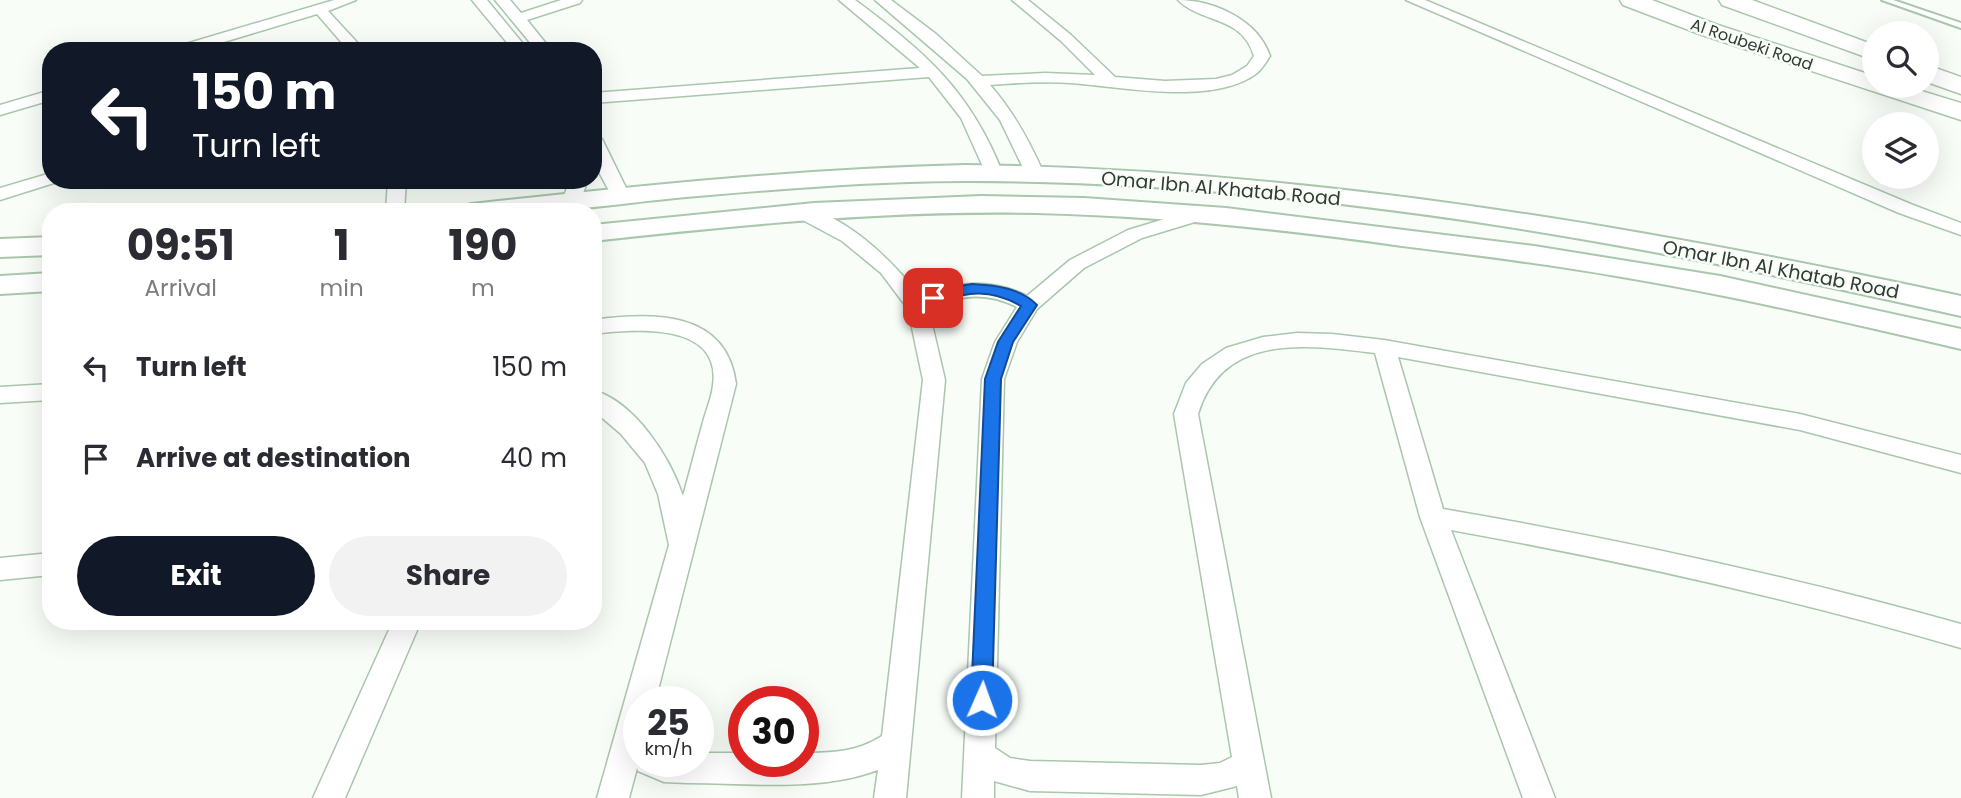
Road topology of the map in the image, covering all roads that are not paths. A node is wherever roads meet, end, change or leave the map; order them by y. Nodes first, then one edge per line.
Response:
1 (349, 0) edge
2 (370, 0) edge
3 (479, 0) edge
4 (502, 0) edge
5 (575, 0) edge
6 (846, 0) edge
7 (882, 0) edge
8 (1019, 0) edge
9 (1185, 0) edge
10 (1413, 0) edge
11 (1632, 0) edge
12 (1730, 0) edge
13 (1891, 1) edge
14 (1701, 3) dead end
15 (324, 13) junction
16 (520, 18) junction
17 (1961, 26) edge
18 (1811, 29) junction
19 (207, 42) edge
20 (229, 42) edge
21 (350, 42) edge
22 (514, 42) edge
23 (538, 42) edge
24 (1758, 46) junction
25 (1862, 48) edge
26 (934, 72) junction
27 (977, 80) junction
28 (1109, 80) junction
29 (1862, 80) edge
30 (1939, 85) edge
31 (42, 91) edge
32 (602, 97) edge
33 (42, 98) edge
34 (1931, 98) edge
35 (0, 103) edge
36 (1960, 105) edge
37 (0, 110) edge
38 (602, 161) edge
39 (994, 174) junction
40 (1035, 174) junction
41 (42, 181) edge
42 (575, 191) edge
43 (0, 194) edge
44 (621, 196) junction
45 (516, 203) edge
46 (804, 213) junction
47 (1201, 214) junction
48 (1961, 229) edge
49 (602, 232) edge
50 (42, 246) edge
51 (0, 248) edge
52 (42, 283) edge
53 (0, 285) edge
54 (1029, 305) junction
55 (1961, 306) edge
56 (918, 308) junction
57 (602, 326) edge
58 (1961, 339) edge
59 (1384, 346) junction
60 (42, 393) edge
61 (0, 395) edge
62 (602, 404) edge
63 (1961, 464) edge
64 (1433, 517) junction
65 (681, 554) junction
66 (42, 565) edge
67 (0, 569) edge
68 (403, 630) edge
69 (1961, 637) edge
70 (644, 686) edge
71 (895, 744) junction
72 (979, 755) junction
73 (1249, 764) junction
74 (714, 768) edge
75 (625, 777) edge
76 (329, 798) edge
77 (613, 798) edge
78 (890, 798) edge
79 (978, 798) edge
80 (1255, 798) edge
81 (1539, 798) edge

1 - 19 street
2 - 15 street
3 - 22 street
4 - 16 street
5 - 16 street
6 - 26 street
7 - 27 street
8 - 28 street
9 - 28 street
10 - 48 street
11 - 14 main road
11 - 24 main road, Al Roubeki Road
12 - 18 main road, Al Roubeki Road
13 - 17 lane
15 - 20 street
15 - 21 street
16 - 23 street
18 - 24 main road
18 - 25 main road, Al Roubeki Road
24 - 29 main road, Al Roubeki Road
26 - 32 street
26 - 39 street
27 - 28 street
27 - 40 street
30 - 36 main road, Al Roubeki Road
31 - 35 street
33 - 37 street
34 - 36 main road, Al Roubeki Road
38 - 44 street
39 - 40 street, Omar Ibn Al Khatab Road
39 - 44 street, Omar Ibn Al Khatab Road
40 - 55 street, Omar Ibn Al Khatab Road
41 - 43 street
42 - 44 street, Omar Ibn Al Khatab Road
42 - 45 street, Omar Ibn Al Khatab Road
46 - 47 street, Omar Ibn Al Khatab Road
46 - 49 street, Omar Ibn Al Khatab Road
46 - 56 street
47 - 54 street
47 - 58 street, Omar Ibn Al Khatab Road
50 - 51 street
52 - 53 street
54 - 56 street
54 - 72 street
56 - 71 street
57 - 65 street
59 - 63 street
59 - 64 street
59 - 73 street
60 - 61 street
62 - 65 street
64 - 69 street
64 - 81 street
65 - 70 street
66 - 67 street
68 - 76 street
71 - 74 street
71 - 78 street
72 - 73 street
72 - 79 street
73 - 80 street
75 - 77 street

